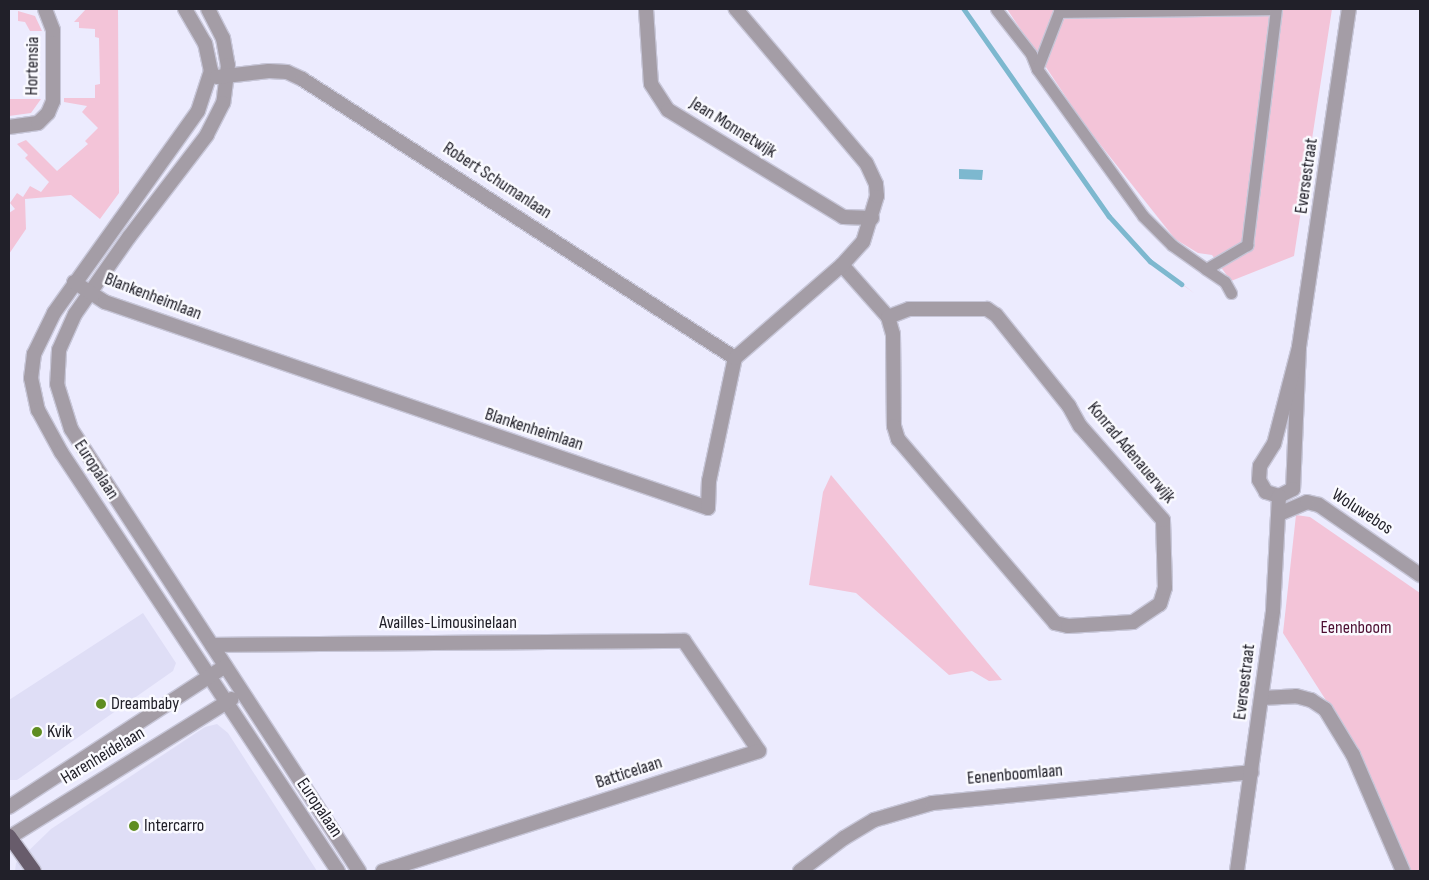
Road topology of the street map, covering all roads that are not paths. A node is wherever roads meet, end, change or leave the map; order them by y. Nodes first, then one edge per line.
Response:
1 (45, 9) edge
2 (184, 9) edge
3 (208, 9) edge
4 (646, 9) edge
5 (736, 9) edge
6 (996, 9) edge
7 (1276, 9) edge
8 (1349, 9) edge
9 (1037, 69) junction
10 (227, 76) junction
11 (209, 78) junction
12 (9, 128) edge
13 (872, 218) junction
14 (842, 265) junction
15 (1206, 269) junction
16 (74, 282) junction
17 (90, 292) junction
18 (1231, 293) dead end
19 (888, 317) junction
20 (1299, 347) junction
21 (736, 358) junction
22 (1279, 496) junction
23 (1279, 514) junction
24 (1420, 575) edge
25 (684, 641) joint
26 (212, 645) junction
27 (226, 666) junction
28 (208, 677) junction
29 (242, 693) junction
30 (1262, 698) junction
31 (226, 703) junction
32 (1252, 772) junction
33 (9, 807) edge
34 (9, 837) edge
35 (34, 871) edge
36 (338, 871) edge
37 (359, 871) edge
38 (384, 871) edge
39 (800, 871) edge
40 (1237, 871) edge
41 (1403, 871) edge

1 - 12 street, Hortensia
2 - 11 street, Europalaan
3 - 10 street, Europalaan
4 - 13 street, Jean Monnetwijk
5 - 13 street
6 - 9 street
7 - 9 street
7 - 15 street
8 - 20 street, Eversestraat
9 - 15 street
10 - 11 street
10 - 17 street, Europalaan
10 - 21 street, Robert Schumanlaan
11 - 16 street, Europalaan
13 - 14 street
14 - 19 street
14 - 21 street
15 - 18 street
16 - 17 street, Blankenheimlaan
16 - 28 street, Europalaan
17 - 21 street, Blankenheimlaan
17 - 26 street, Europalaan
19 - 19 street, Konrad Adenauerwijk
20 - 22 street, Eversestraat
20 - 22 street, Eversestraat
22 - 23 street, Eversestraat
23 - 24 street, Woluwebos
23 - 30 street, Eversestraat
25 - 26 street, Availles-Limousinelaan
25 - 38 street, Batticelaan
26 - 27 street, Europalaan
27 - 28 street, Harenheidelaan
27 - 29 street, Europalaan
28 - 31 street, Europalaan
28 - 33 street, Harenheidelaan
29 - 31 street, Harenheidelaan
29 - 37 street, Europalaan
30 - 32 street, Eversestraat
30 - 41 street
31 - 34 street, Harenheidelaan
31 - 36 street, Europalaan
32 - 39 street, Eenenboomlaan
32 - 40 street, Eversestraat
34 - 35 main road

